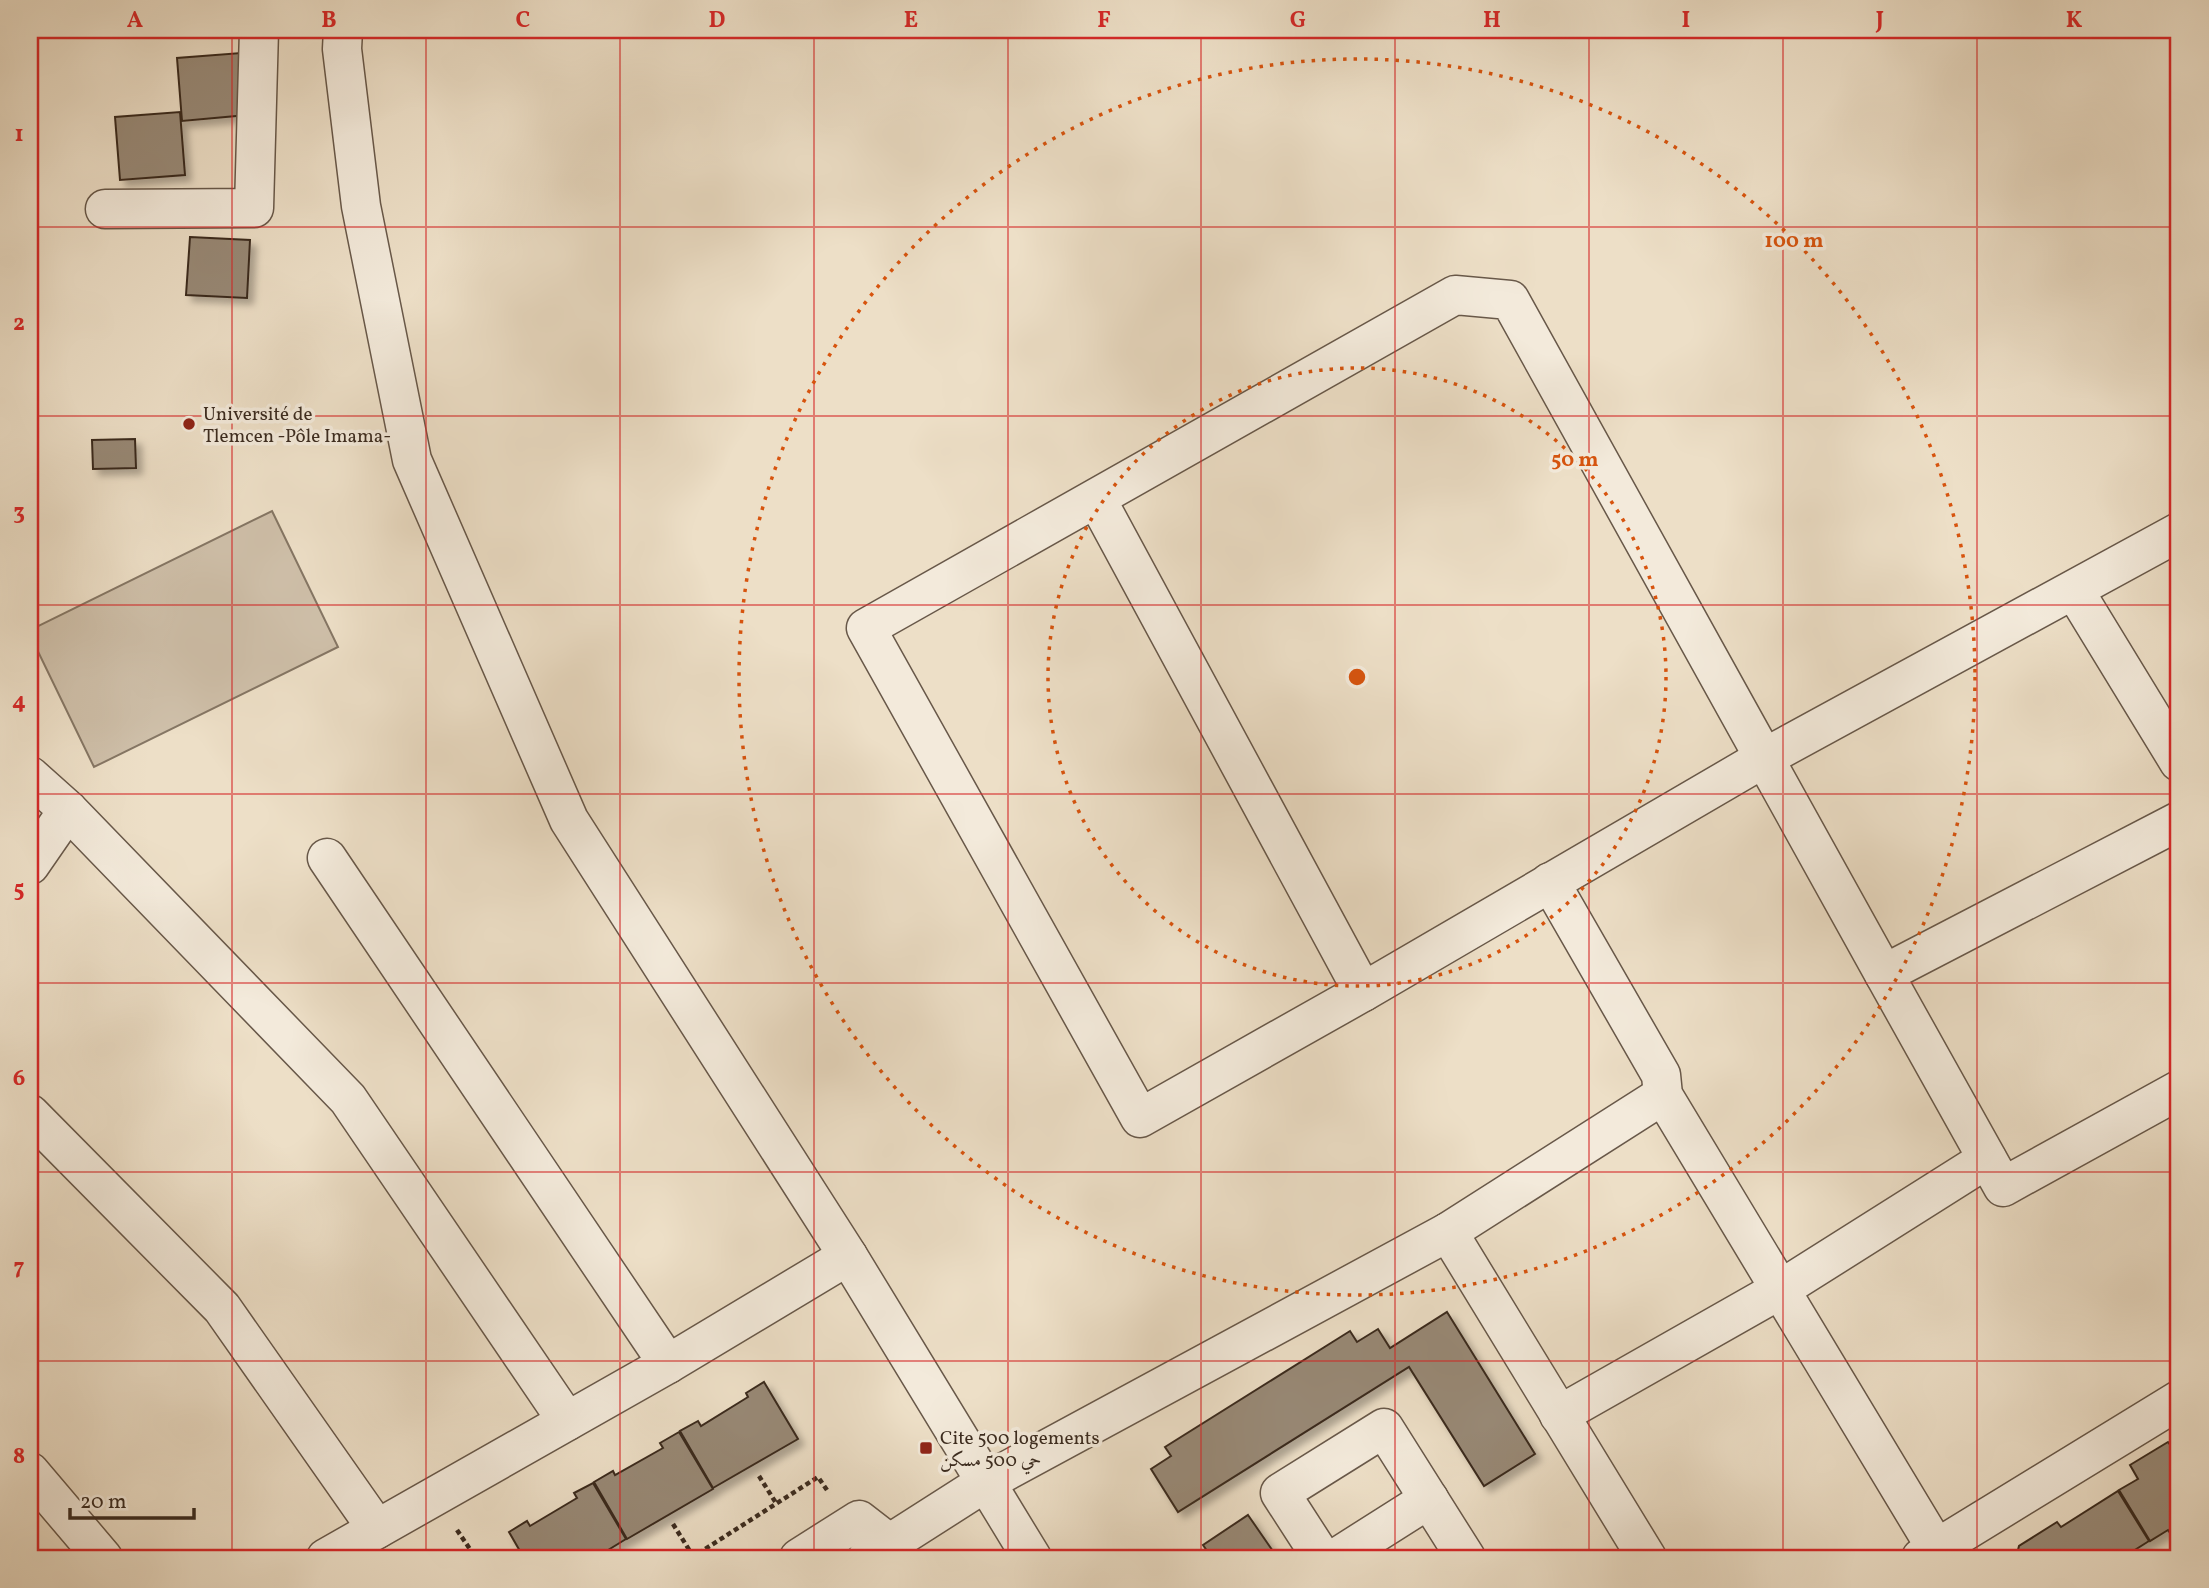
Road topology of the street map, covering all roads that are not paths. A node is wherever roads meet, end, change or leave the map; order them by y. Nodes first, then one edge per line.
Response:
1 (259, 30) edge
2 (343, 30) edge
3 (105, 209) dead end
4 (1096, 498) junction
5 (2179, 532) edge
6 (2074, 590) junction
7 (1764, 758) junction
8 (2179, 762) edge
9 (30, 776) edge
10 (68, 810) junction
11 (2179, 821) edge
12 (327, 858) dead end
13 (30, 865) edge
14 (1550, 882) junction
15 (1884, 974) junction
16 (1363, 992) junction
17 (2179, 1090) edge
18 (1663, 1095) junction
19 (30, 1114) edge
20 (1987, 1159) junction
21 (1448, 1232) junction
22 (848, 1256) junction
23 (1781, 1289) junction
24 (668, 1364) junction
25 (2179, 1400) edge
26 (1559, 1415) junction
27 (568, 1421) junction
28 (30, 1472) edge
29 (986, 1482) junction
30 (1429, 1499) junction
31 (377, 1529) junction
32 (878, 1551) edge
33 (1933, 1555) edge
34 (103, 1558) edge
35 (326, 1558) edge
36 (799, 1558) edge
37 (1032, 1558) edge
38 (1322, 1558) edge
39 (1336, 1558) edge
40 (1466, 1558) edge
41 (1647, 1558) edge

1 - 3 street
2 - 22 street
4 - 7 street
4 - 16 street
4 - 16 street
5 - 6 street
6 - 7 street
6 - 8 street
7 - 14 street
7 - 15 street
9 - 10 street
10 - 13 street
10 - 27 street
11 - 15 street
12 - 24 street
14 - 16 street
14 - 18 street
15 - 20 street
17 - 20 street
18 - 21 street
18 - 23 street
19 - 31 street
20 - 23 street
21 - 26 street
21 - 29 street
22 - 24 street
22 - 29 street
23 - 26 street
23 - 33 street
24 - 27 street
25 - 33 street
26 - 41 street
27 - 31 street
28 - 34 street
29 - 32 street
29 - 37 street
30 - 38 street
30 - 39 street
30 - 40 street
31 - 35 street
32 - 36 street

